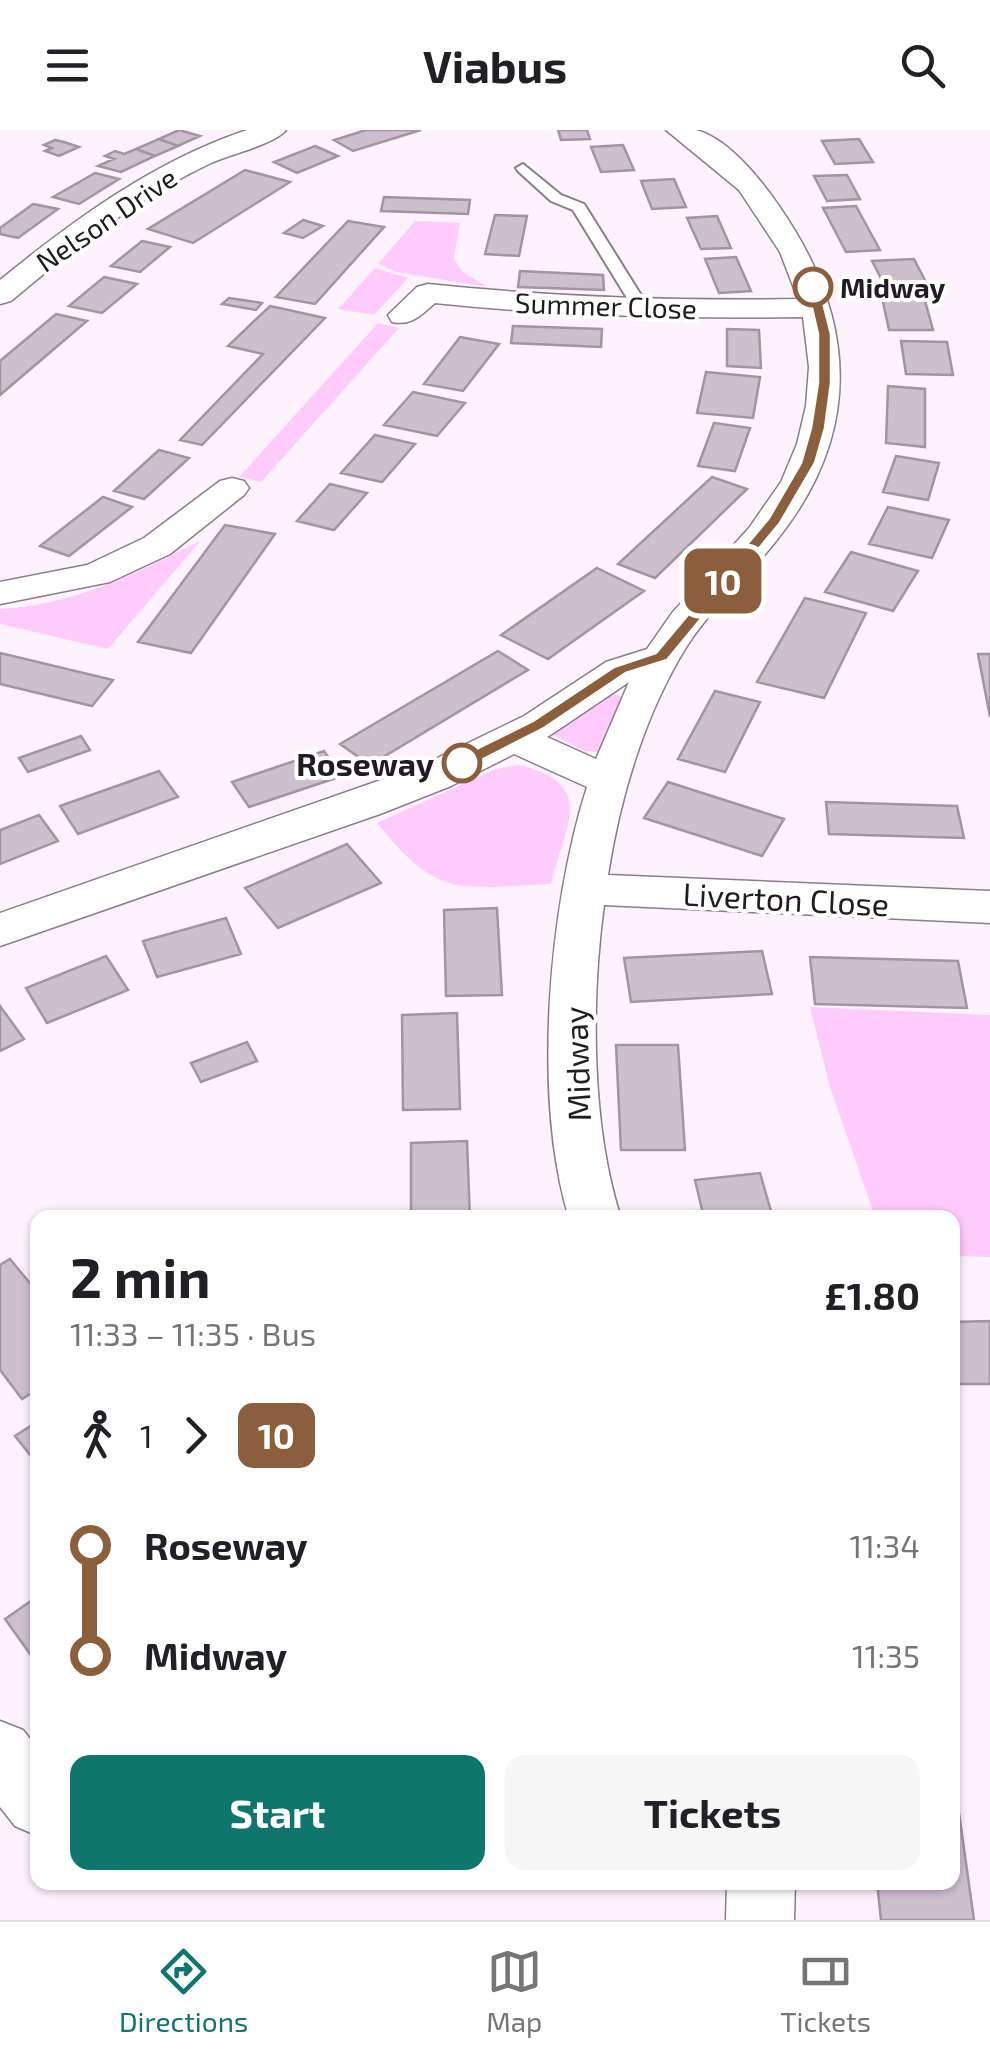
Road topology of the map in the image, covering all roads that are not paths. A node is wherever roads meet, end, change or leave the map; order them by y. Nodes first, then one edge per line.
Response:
1 (273, 130) edge
2 (679, 130) edge
3 (524, 168) dead end
4 (0, 294) edge
5 (641, 308) junction
6 (817, 308) junction
7 (403, 314) dead end
8 (232, 488) dead end
9 (0, 593) edge
10 (662, 657) junction
11 (514, 738) junction
12 (610, 780) junction
13 (583, 889) junction
14 (990, 907) edge
15 (0, 930) edge
16 (592, 1210) edge
17 (0, 1753) edge
18 (30, 1792) edge
19 (762, 1890) edge
20 (760, 1920) edge

1 - 4 street, Nelson Drive
2 - 6 street, Midway
3 - 5 lane
5 - 6 street, Summer Close
5 - 7 street, Summer Close
6 - 10 street, Midway
8 - 9 street
10 - 11 street
10 - 12 street, Midway
11 - 12 street
11 - 15 street
12 - 13 street, Midway
13 - 14 street, Liverton Close
13 - 16 street, Midway
17 - 18 street
19 - 20 street

